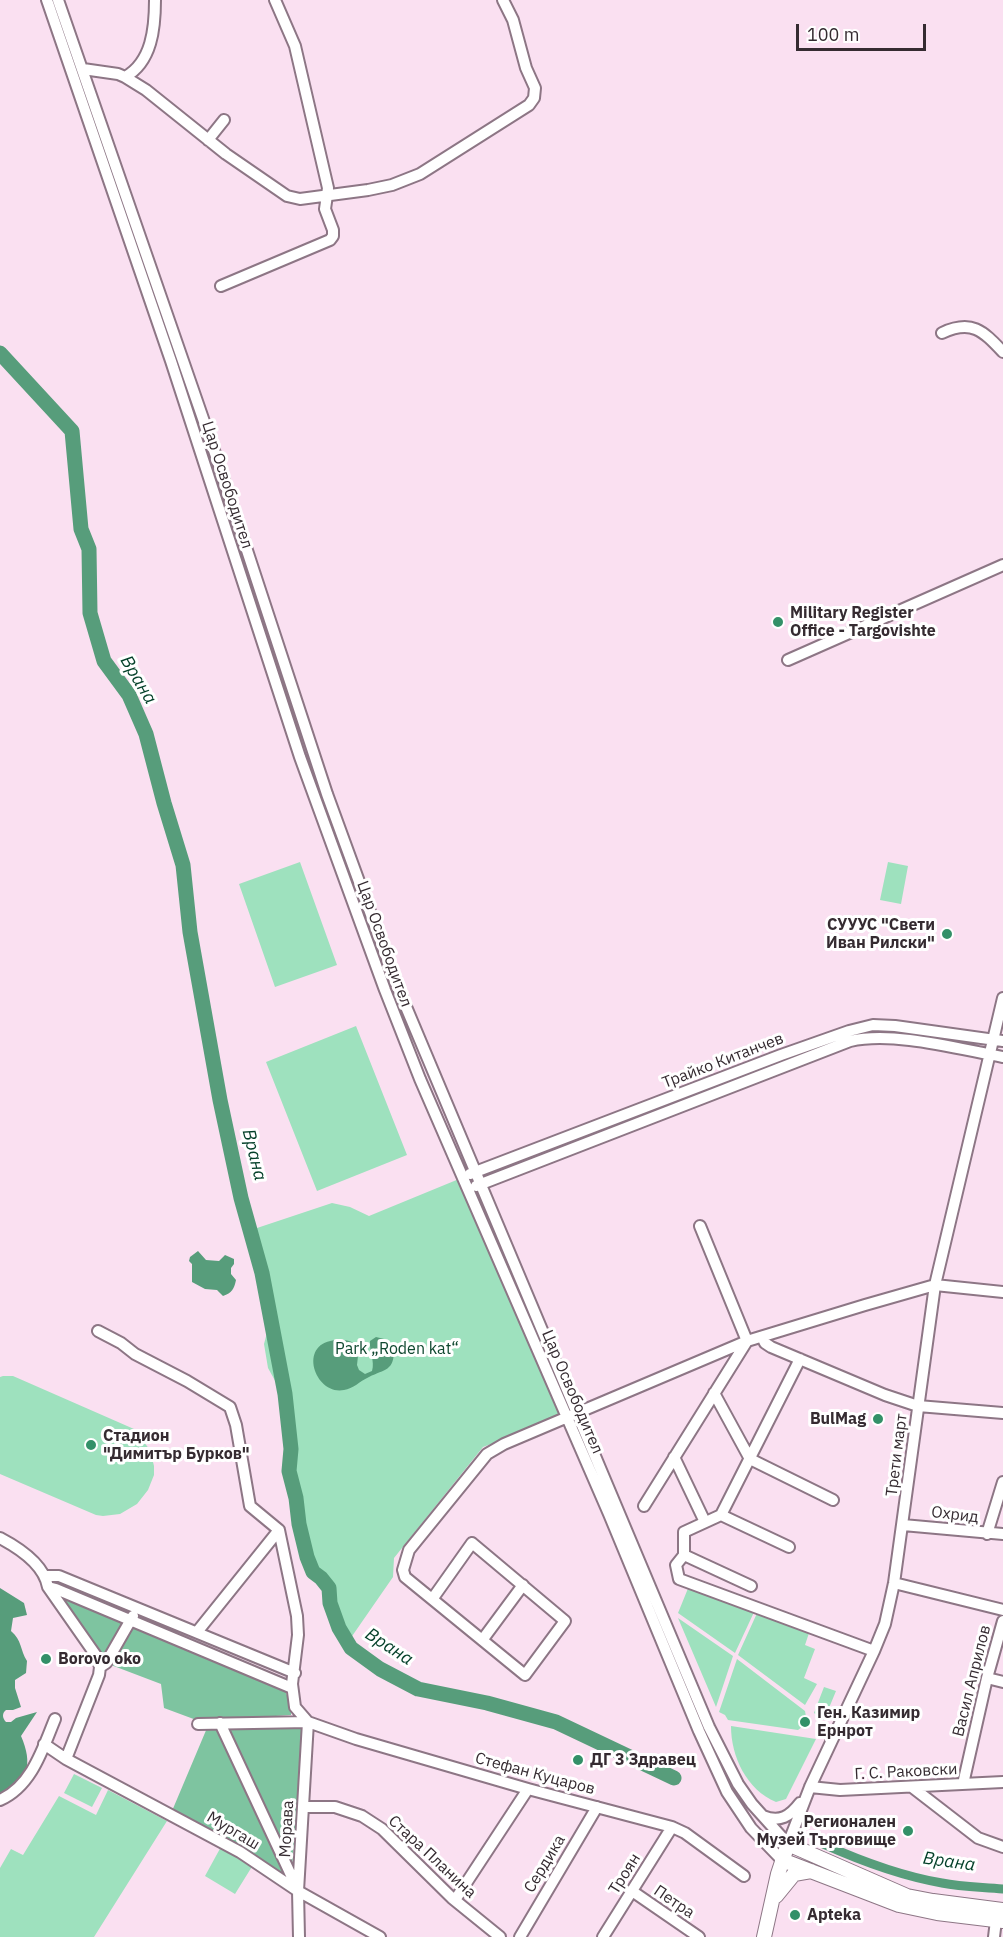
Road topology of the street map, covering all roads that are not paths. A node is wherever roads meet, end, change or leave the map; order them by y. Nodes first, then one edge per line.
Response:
1 (47, 0) edge
2 (58, 0) edge
3 (155, 0) edge
4 (275, 0) edge
5 (503, 0) edge
6 (83, 69) junction
7 (125, 77) junction
8 (224, 120) dead end
9 (208, 140) junction
10 (326, 197) junction
11 (221, 286) dead end
12 (942, 333) dead end
13 (1003, 352) edge
14 (1003, 565) edge
15 (788, 660) dead end
16 (1003, 998) edge
17 (998, 1040) edge
18 (989, 1054) junction
19 (1003, 1057) edge
20 (475, 1172) junction
21 (462, 1177) junction
22 (480, 1184) junction
23 (468, 1190) junction
24 (700, 1226) dead end
25 (935, 1284) junction
26 (1003, 1292) edge
27 (98, 1331) dead end
28 (762, 1337) junction
29 (747, 1341) junction
30 (800, 1359) junction
31 (714, 1393) junction
32 (918, 1406) junction
33 (1003, 1413) edge
34 (572, 1415) junction
35 (674, 1457) junction
36 (750, 1459) junction
37 (1003, 1482) edge
38 (832, 1500) dead end
39 (644, 1506) dead end
40 (722, 1515) junction
41 (705, 1522) junction
42 (903, 1525) junction
43 (279, 1530) junction
44 (987, 1534) junction
45 (1003, 1534) edge
46 (0, 1538) edge
47 (789, 1547) dead end
48 (684, 1555) junction
49 (894, 1583) junction
50 (50, 1584) junction
51 (523, 1585) junction
52 (751, 1586) dead end
53 (433, 1598) junction
54 (137, 1607) junction
55 (1003, 1610) edge
56 (132, 1620) junction
57 (1003, 1621) edge
58 (193, 1631) junction
59 (483, 1639) junction
60 (185, 1643) junction
61 (224, 1644) junction
62 (874, 1651) junction
63 (219, 1657) junction
64 (276, 1665) junction
65 (100, 1667) junction
66 (295, 1673) junction
67 (987, 1678) junction
68 (272, 1679) junction
69 (1003, 1682) edge
70 (292, 1688) junction
71 (55, 1719) dead end
72 (308, 1722) junction
73 (220, 1723) junction
74 (198, 1724) dead end
75 (44, 1744) junction
76 (66, 1759) junction
77 (1003, 1782) edge
78 (963, 1784) junction
79 (912, 1787) junction
80 (528, 1789) junction
81 (808, 1791) junction
82 (0, 1800) edge
83 (303, 1807) junction
84 (597, 1807) junction
85 (762, 1815) junction
86 (672, 1827) junction
87 (788, 1844) junction
88 (1003, 1847) edge
89 (782, 1860) junction
90 (812, 1871) junction
91 (744, 1876) dead end
92 (298, 1891) junction
93 (632, 1891) junction
94 (455, 1900) junction
95 (771, 1903) junction
96 (1000, 1915) edge
97 (298, 1937) edge
98 (380, 1937) edge
99 (501, 1937) edge
100 (520, 1937) edge
101 (603, 1937) edge
102 (699, 1937) edge
103 (764, 1937) edge
104 (994, 1937) edge

1 - 21 street, Цар Освободител
2 - 6 street, Цар Освободител
3 - 7 street
4 - 10 street
5 - 10 street
6 - 7 street
6 - 20 street, Цар Освободител
7 - 9 street
8 - 9 street
9 - 10 street
10 - 11 street
12 - 13 street
14 - 15 street
16 - 17 street, Трети март
17 - 18 street, Трети март
17 - 20 street, Трайко Китанчев
18 - 19 street, Трайко Китанчев
18 - 22 street, Трайко Китанчев
18 - 25 street, Трети март
20 - 21 street, Трайко Китанчев
20 - 22 street, Цар Освободител
21 - 23 street, Цар Освободител
22 - 23 street, Трайко Китанчев
22 - 34 street, Цар Освободител
23 - 34 street, Цар Освободител
24 - 29 street
25 - 26 street
25 - 28 street
25 - 32 street, Трети март
27 - 43 street
28 - 29 street
28 - 30 street
29 - 31 street
29 - 34 street
30 - 32 street
30 - 36 street
31 - 35 street
31 - 36 street
32 - 33 street
32 - 42 street, Трети март
34 - 53 street
34 - 85 street, Цар Освободител
34 - 89 street, Цар Освободител
35 - 39 street
35 - 41 street
36 - 38 street
36 - 40 street
37 - 44 street
40 - 41 street
40 - 47 street
41 - 48 street
42 - 44 street, Охрид
42 - 49 street, Трети март
43 - 58 street
43 - 66 street
44 - 45 street, Охрид
46 - 50 street
48 - 52 street
48 - 62 street
49 - 55 street
49 - 62 street, Трети март
50 - 54 street
50 - 56 street
50 - 65 street
51 - 53 street
51 - 59 street
51 - 59 street
53 - 59 street
54 - 56 street
54 - 58 street
56 - 60 street
56 - 65 street
57 - 67 street, Васил Априлов
58 - 60 street
58 - 61 street
60 - 63 street
61 - 63 street
61 - 64 street
62 - 81 street, Трети март
63 - 68 street
64 - 66 street
64 - 68 street
65 - 76 street
66 - 70 street
67 - 69 street
67 - 78 street, Васил Априлов
68 - 70 street
70 - 72 street
71 - 75 street
72 - 73 street
72 - 80 street, Стефан Куцаров
72 - 83 street, Морава
73 - 74 street
73 - 92 street
75 - 76 street, Мургаш
75 - 82 street
76 - 92 street, Мургаш
77 - 78 street, Г. С. Раковски
78 - 79 street, Г. С. Раковски
79 - 81 street, Г. С. Раковски
79 - 88 street
80 - 84 street, Стефан Куцаров
80 - 94 street
81 - 85 street
81 - 87 street, Трети март
83 - 92 street, Морава
83 - 94 street, Стара Планина
84 - 86 street, Стефан Куцаров
84 - 100 street, Сердика
85 - 87 street, Цар Освободител
86 - 91 street, Стефан Куцаров
86 - 93 street, Троян
87 - 89 main road
87 - 96 main road
89 - 90 main road
89 - 95 main road
90 - 95 main road
90 - 96 main road
92 - 97 street, Морава
92 - 98 street, Мургаш
93 - 101 street, Троян
93 - 102 street, Петра
94 - 99 street, Стара Планина
95 - 103 main road
96 - 104 street

